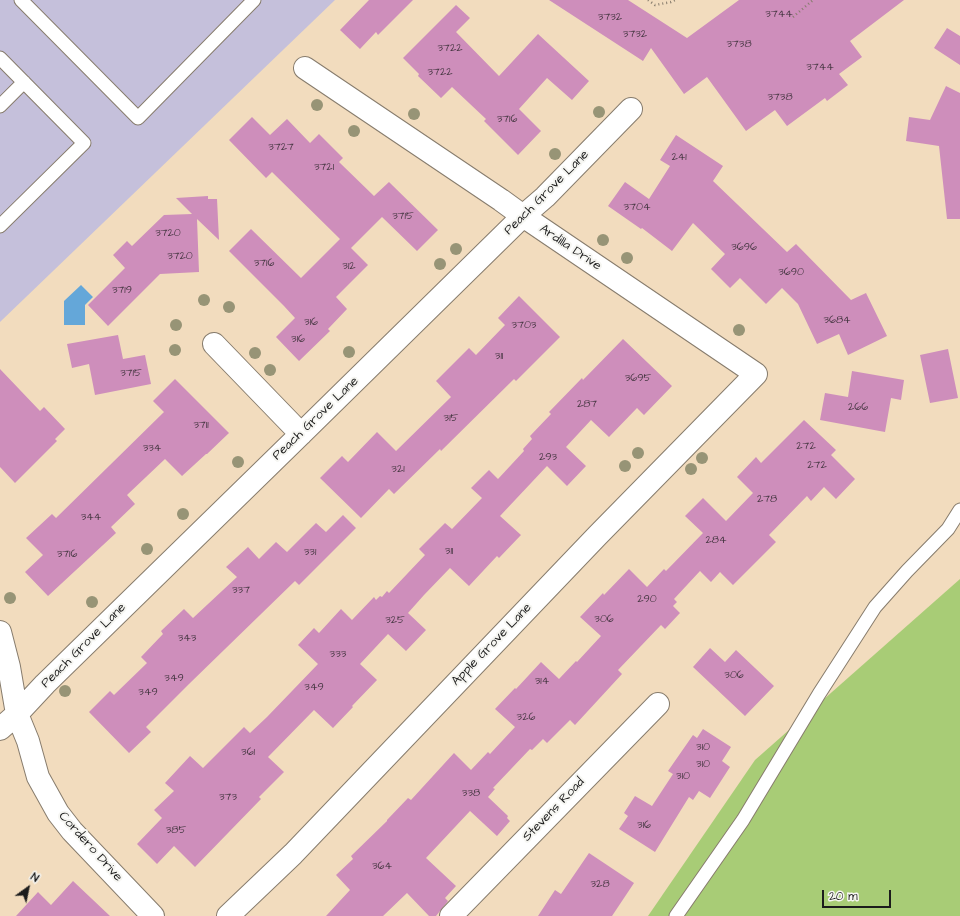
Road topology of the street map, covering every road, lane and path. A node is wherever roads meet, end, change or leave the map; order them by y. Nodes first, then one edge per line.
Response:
1 (21, 0) edge
2 (254, 0) edge
3 (648, 0) edge
4 (674, 0) edge
5 (813, 0) edge
6 (793, 17) dead end
7 (0, 58) edge
8 (305, 68) dead end
9 (24, 82) junction
10 (0, 106) edge
11 (631, 109) dead end
12 (523, 216) junction
13 (0, 226) edge
14 (214, 344) dead end
15 (756, 374) joint
16 (301, 434) junction
17 (960, 510) edge
18 (0, 632) edge
19 (658, 704) dead end
20 (17, 714) junction
21 (0, 729) edge
22 (153, 916) edge
23 (228, 916) edge
24 (450, 916) edge
25 (676, 916) edge

1 - 2 lane
3 - 4 path
5 - 6 path
7 - 9 lane
8 - 12 street, Ardilla Drive
9 - 10 lane
9 - 13 lane
11 - 12 street, Peach Grove Lane
12 - 15 street, Ardilla Drive
12 - 16 street, Peach Grove Lane
14 - 16 street
15 - 23 street, Apple Grove Lane
16 - 20 street, Peach Grove Lane
17 - 25 lane
18 - 20 street, Cordero Drive
19 - 24 street, Stevens Road
20 - 21 street, Peach Grove Lane
20 - 22 street, Cordero Drive

